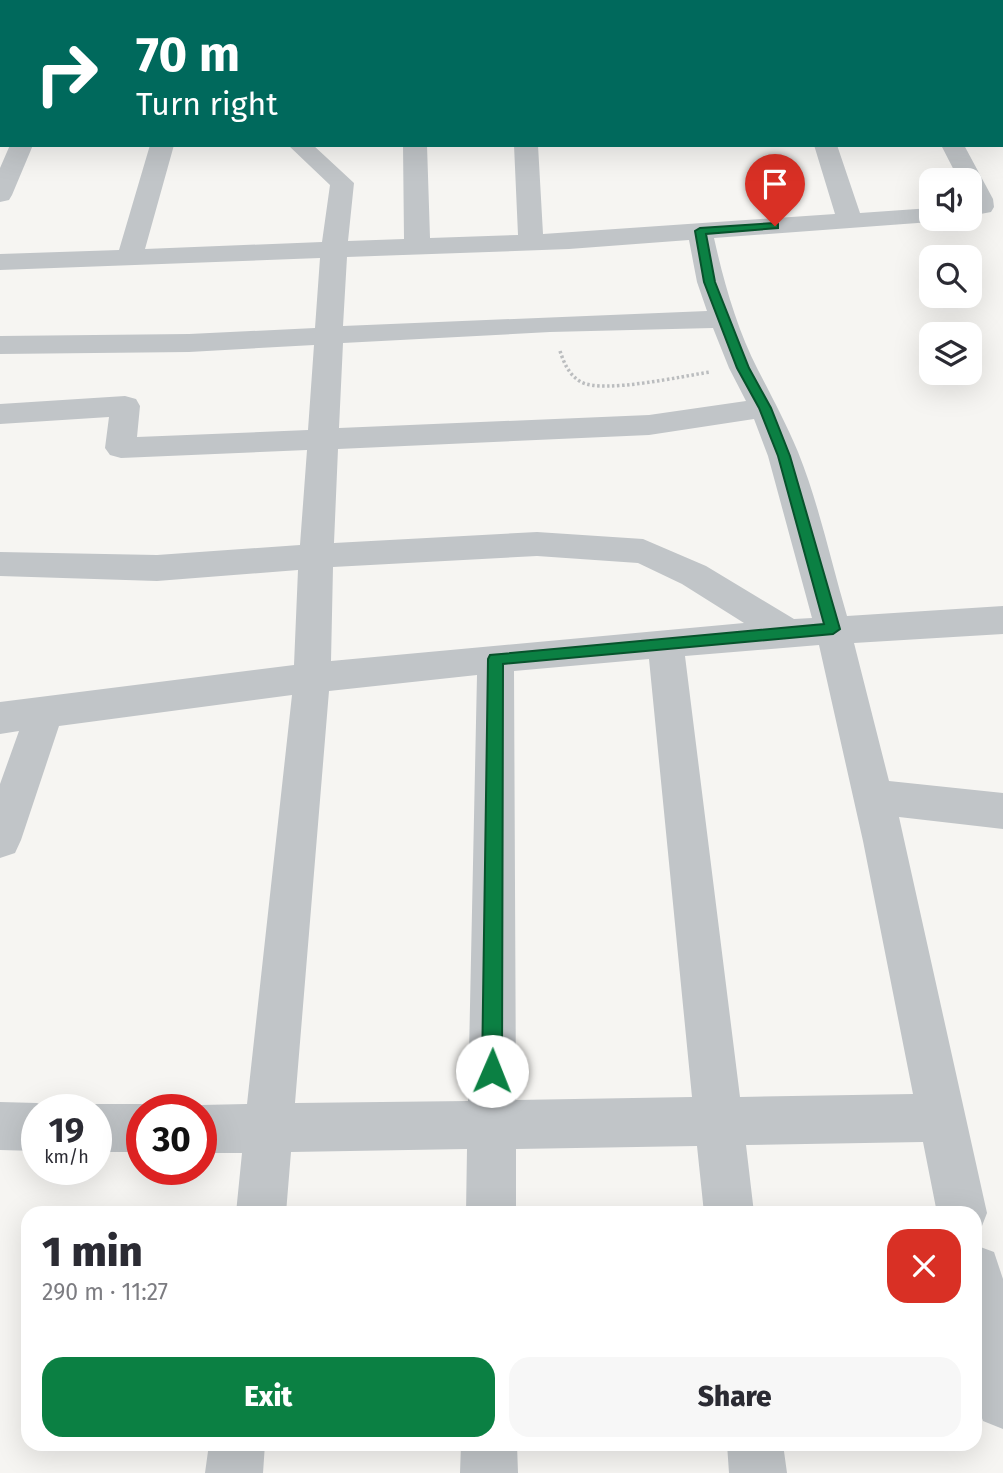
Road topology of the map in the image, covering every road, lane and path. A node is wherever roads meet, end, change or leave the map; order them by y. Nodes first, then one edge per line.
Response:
1 (21, 147) edge
2 (161, 147) edge
3 (301, 147) edge
4 (415, 147) edge
5 (526, 147) edge
6 (826, 147) edge
7 (952, 147) edge
8 (964, 168) edge
9 (0, 195) edge
10 (919, 216) edge
11 (849, 221) junction
12 (700, 231) junction
13 (531, 242) junction
14 (417, 246) junction
15 (334, 249) junction
16 (130, 257) junction
17 (0, 262) edge
18 (724, 319) junction
19 (550, 324) junction
20 (329, 335) junction
21 (0, 345) edge
22 (697, 373) dead end
23 (765, 408) junction
24 (5, 413) edge
25 (324, 437) junction
26 (0, 445) edge
27 (316, 556) junction
28 (0, 564) edge
29 (1003, 620) edge
30 (833, 629) junction
31 (786, 632) junction
32 (665, 643) junction
33 (496, 659) junction
34 (312, 678) junction
35 (45, 712) junction
36 (0, 718) edge
37 (874, 797) junction
38 (1003, 811) edge
39 (0, 841) edge
40 (942, 1118) junction
41 (719, 1122) junction
42 (0, 1126) edge
43 (492, 1126) junction
44 (21, 1127) edge
45 (217, 1129) edge
46 (269, 1130) junction
47 (262, 1206) edge
48 (491, 1206) edge
49 (728, 1206) edge
50 (961, 1206) edge
51 (982, 1304) edge
52 (1003, 1401) edge
53 (236, 1451) edge
54 (489, 1451) edge
55 (756, 1451) edge
56 (234, 1473) edge
57 (489, 1473) edge
58 (758, 1473) edge

1 - 9 street
2 - 16 street
3 - 15 street
4 - 14 street
5 - 13 street
6 - 11 street
7 - 8 street
10 - 11 street
11 - 12 street
12 - 13 street
12 - 18 street
13 - 14 street
14 - 15 street
15 - 16 street
15 - 20 street
16 - 17 street
18 - 19 street
18 - 23 street
19 - 20 street
19 - 22 path
20 - 21 street
20 - 25 street
23 - 25 street
23 - 30 street
24 - 25 street
24 - 26 street
25 - 27 street
27 - 28 street
27 - 31 street
27 - 34 street
29 - 30 street
30 - 31 street
30 - 37 street
31 - 32 street
32 - 33 street
32 - 41 street
33 - 34 street
33 - 43 street
34 - 35 street
34 - 46 street
35 - 36 street
35 - 39 street
37 - 38 street
37 - 40 street
40 - 41 street
40 - 50 street
41 - 43 street
41 - 49 street
42 - 44 street
43 - 46 street
43 - 48 street
45 - 46 street
46 - 47 street
51 - 52 street
53 - 56 street
54 - 57 street
55 - 58 street

